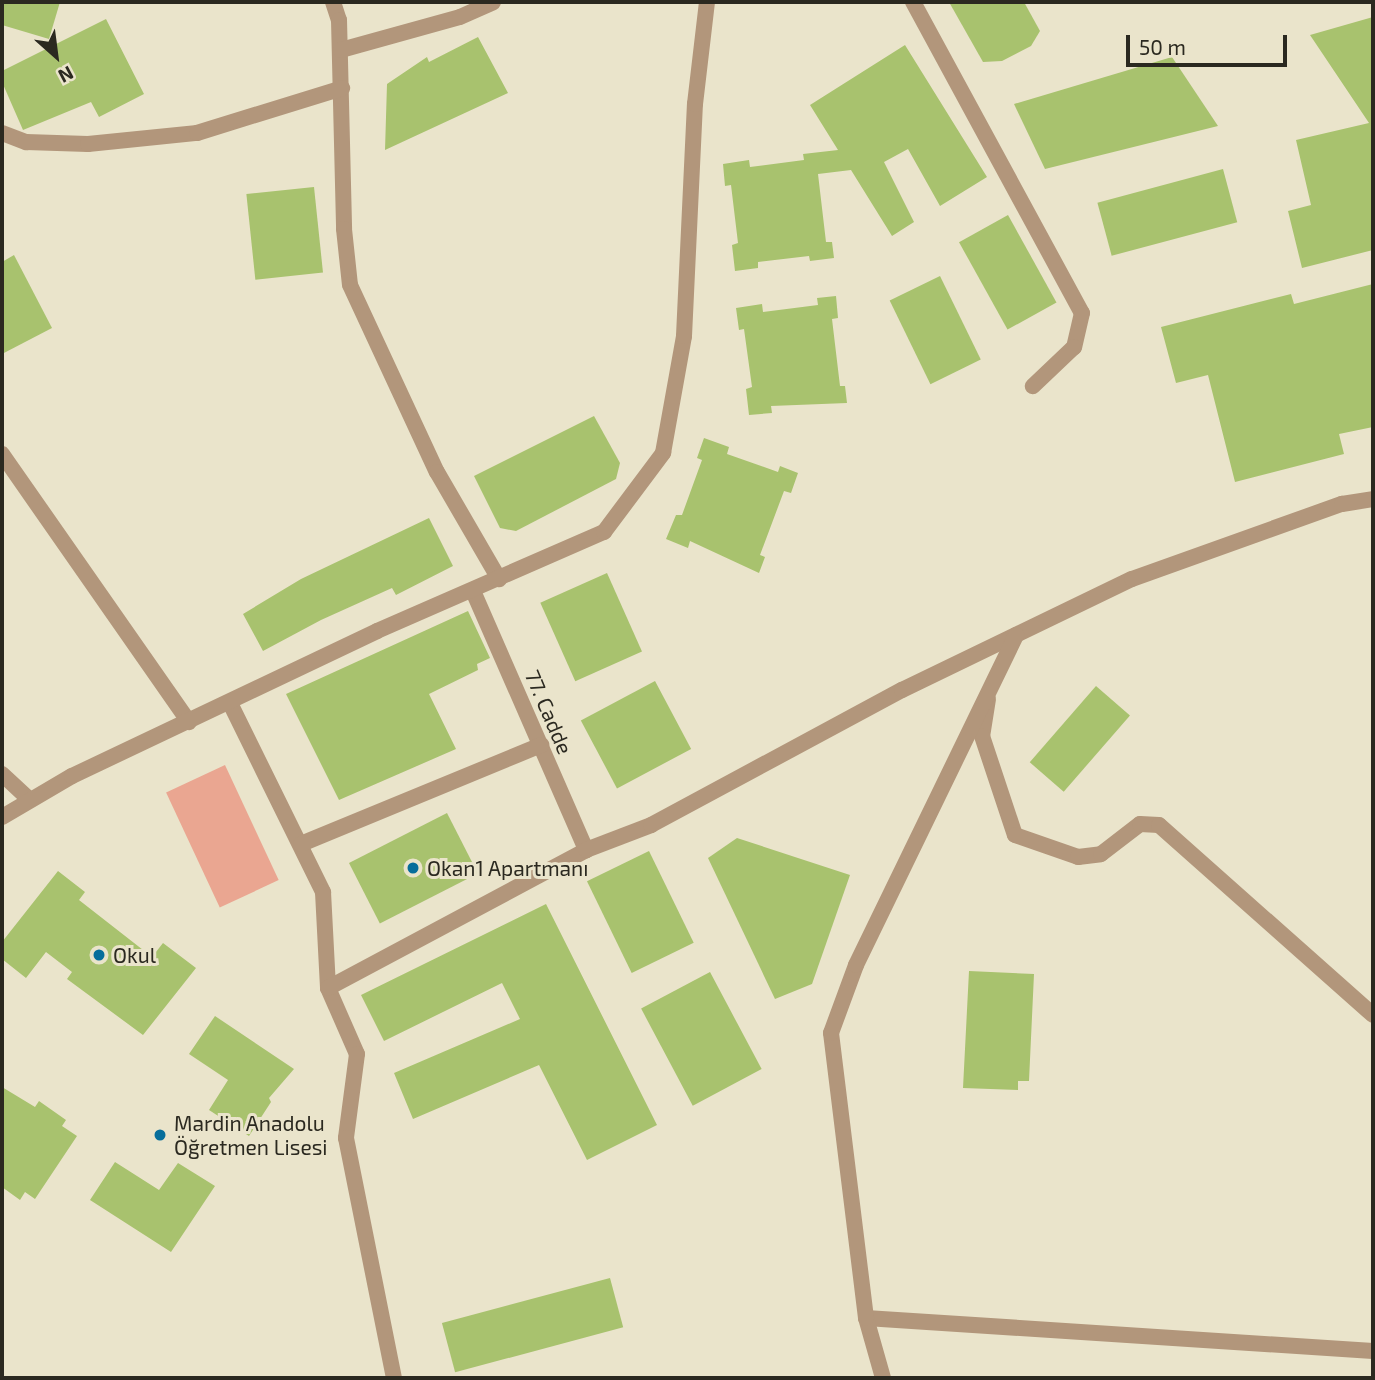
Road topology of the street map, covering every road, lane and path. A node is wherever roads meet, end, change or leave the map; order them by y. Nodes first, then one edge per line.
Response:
1 (333, 2) edge
2 (493, 2) edge
3 (707, 2) edge
4 (912, 2) edge
5 (341, 50) junction
6 (342, 88) junction
7 (2, 133) edge
8 (1033, 386) dead end
9 (2, 454) edge
10 (1373, 499) edge
11 (499, 579) junction
12 (473, 591) junction
13 (1016, 635) junction
14 (989, 693) junction
15 (230, 703) junction
16 (189, 722) junction
17 (541, 745) junction
18 (2, 774) edge
19 (30, 800) junction
20 (2, 817) edge
21 (301, 844) junction
22 (586, 850) junction
23 (328, 988) junction
24 (1373, 1016) edge
25 (866, 1318) junction
26 (1373, 1351) edge
27 (394, 1378) edge
28 (883, 1378) edge

1 - 5 street
2 - 5 street
3 - 11 street
4 - 8 street
5 - 6 street
6 - 7 street
6 - 11 street
9 - 16 street
10 - 13 street
11 - 12 street
12 - 15 street
12 - 17 street, 77. Cadde
13 - 14 street
13 - 22 street
14 - 24 street
14 - 25 street
15 - 16 street
15 - 21 street
16 - 19 street
17 - 21 street
17 - 22 street, 77. Cadde
18 - 19 street
19 - 20 street
21 - 23 street
22 - 23 street
23 - 27 street
25 - 26 street
25 - 28 street

